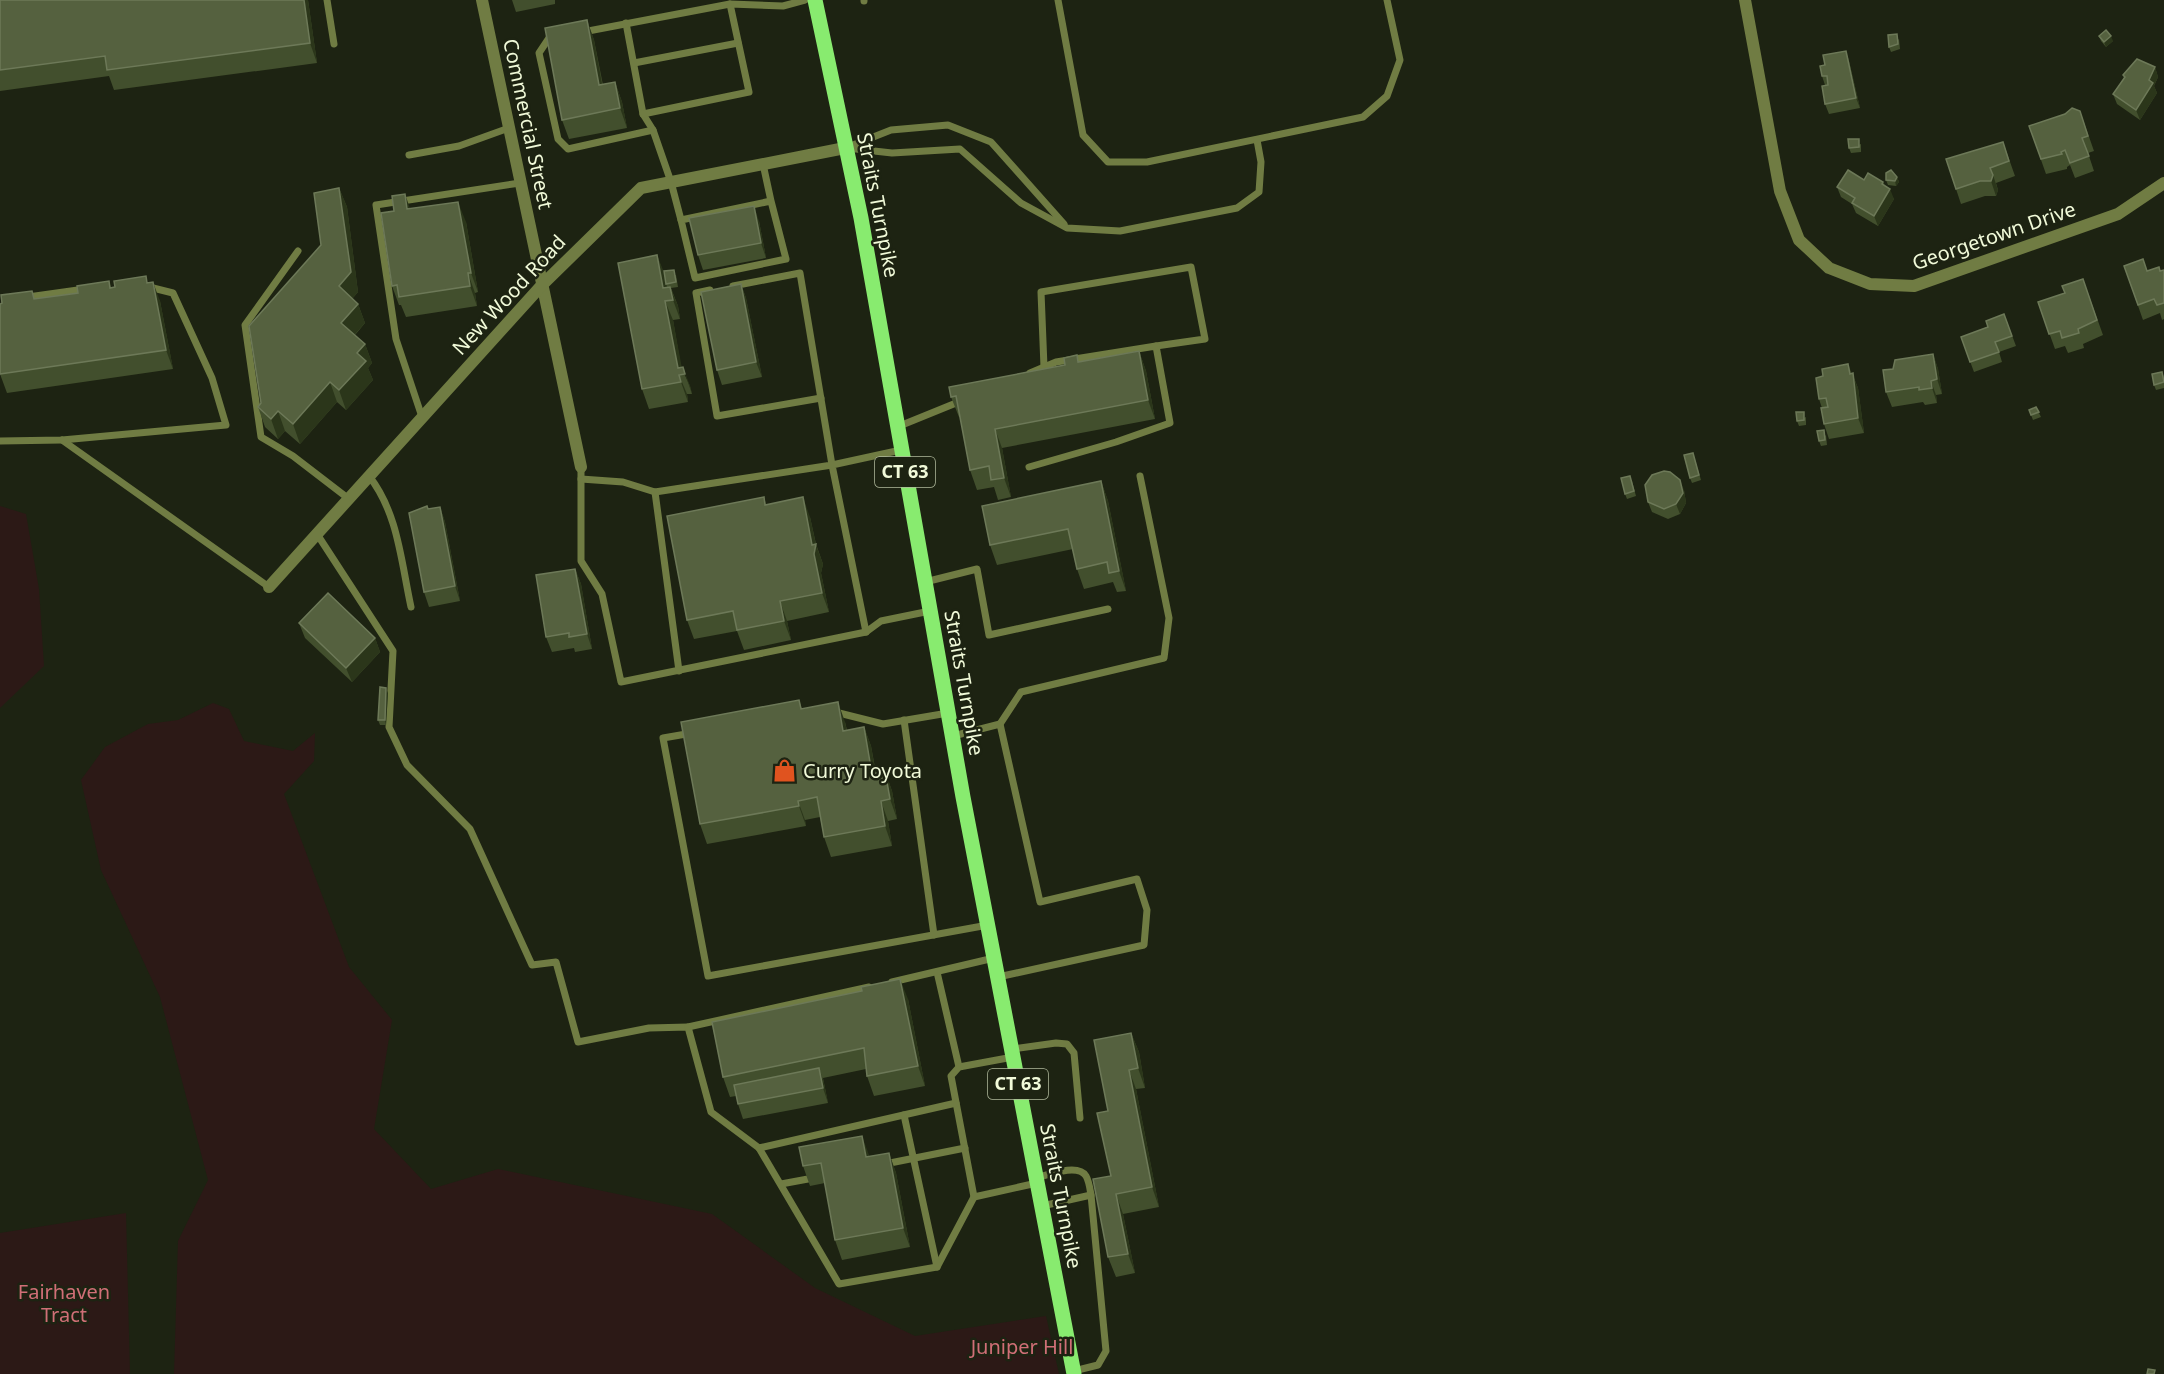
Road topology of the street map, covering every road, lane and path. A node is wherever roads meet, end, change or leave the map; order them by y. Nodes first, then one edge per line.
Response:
1 (327, 0) edge
2 (482, 0) edge
3 (805, 0) edge
4 (815, 0) edge
5 (1058, 0) edge
6 (1388, 0) edge
7 (1745, 0) edge
8 (730, 4) junction
9 (626, 23) junction
10 (572, 34) edge
11 (560, 36) edge
12 (738, 43) junction
13 (334, 44) dead end
14 (634, 63) junction
15 (643, 114) junction
16 (508, 128) junction
17 (653, 130) junction
18 (1257, 140) junction
19 (845, 148) junction
20 (409, 155) dead end
21 (763, 164) junction
22 (671, 182) junction
23 (520, 183) junction
24 (2164, 183) edge
25 (771, 201) junction
26 (681, 220) junction
27 (1067, 228) junction
28 (298, 251) dead end
29 (142, 285) edge
30 (542, 285) junction
31 (99, 287) edge
32 (22, 298) edge
33 (1156, 346) junction
34 (1044, 367) junction
35 (1024, 375) edge
36 (973, 396) edge
37 (820, 398) junction
38 (422, 417) junction
39 (897, 428) junction
40 (62, 440) junction
41 (0, 441) edge
42 (901, 450) junction
43 (832, 465) junction
44 (1029, 466) dead end
45 (581, 473) junction
46 (369, 476) junction
47 (1140, 477) dead end
48 (655, 492) junction
49 (349, 499) junction
50 (317, 534) junction
51 (925, 582) junction
52 (269, 587) joint
53 (411, 607) dead end
54 (1108, 609) dead end
55 (930, 611) junction
56 (866, 632) junction
57 (679, 670) junction
58 (822, 709) edge
59 (948, 712) junction
60 (904, 720) junction
61 (1000, 724) junction
62 (698, 732) edge
63 (952, 736) junction
64 (988, 925) junction
65 (934, 935) junction
66 (994, 958) junction
67 (937, 972) junction
68 (998, 977) junction
69 (688, 1027) junction
70 (1012, 1053) junction
71 (959, 1067) junction
72 (956, 1103) junction
73 (904, 1115) junction
74 (1080, 1118) dead end
75 (759, 1148) junction
76 (965, 1148) junction
77 (915, 1158) junction
78 (871, 1166) edge
79 (808, 1179) edge
80 (1037, 1181) junction
81 (781, 1184) junction
82 (1091, 1194) junction
83 (974, 1197) junction
84 (1042, 1206) junction
85 (937, 1267) junction
86 (1074, 1372) edge

1 - 13 lane
2 - 16 street, Commercial Street
3 - 8 lane
4 - 19 main road, Straits Turnpike / CT 63
5 - 18 lane
6 - 18 lane
7 - 24 street, Georgetown Drive
8 - 9 lane
8 - 12 lane
9 - 10 lane
9 - 14 lane
11 - 17 lane
12 - 14 lane
12 - 15 lane
14 - 15 lane
15 - 17 lane
16 - 20 lane
16 - 23 street, Commercial Street
17 - 22 lane
18 - 27 lane
19 - 21 street, New Wood Road
19 - 27 lane
19 - 27 lane
19 - 39 main road, Straits Turnpike / CT 63
21 - 22 street, New Wood Road
21 - 25 lane
22 - 26 lane
22 - 30 street, New Wood Road
23 - 30 street, Commercial Street
23 - 38 lane
25 - 26 lane
25 - 26 lane
28 - 49 lane
29 - 40 lane
30 - 38 street, New Wood Road
30 - 45 street, Commercial Street
31 - 32 lane
33 - 34 lane
33 - 34 lane
33 - 44 lane
34 - 35 lane
36 - 39 lane
37 - 37 lane
37 - 43 lane
38 - 46 street, New Wood Road
39 - 42 main road, Straits Turnpike / CT 63
40 - 41 lane
40 - 52 lane
42 - 43 lane
42 - 51 main road, Straits Turnpike / CT 63
43 - 48 lane
43 - 56 lane
45 - 48 lane
45 - 57 lane
46 - 49 street, New Wood Road
46 - 53 lane
47 - 61 lane
48 - 57 lane
49 - 50 street, New Wood Road
50 - 52 street, New Wood Road
50 - 69 lane
51 - 54 lane
51 - 55 main road, Straits Turnpike / CT 63
55 - 56 lane
55 - 59 main road, Straits Turnpike / CT 63
56 - 57 lane
58 - 60 lane
59 - 60 lane
59 - 63 main road, Straits Turnpike / CT 63
60 - 65 lane
61 - 63 lane
61 - 68 lane
62 - 65 lane
63 - 64 main road, Straits Turnpike / CT 63
64 - 65 lane
64 - 66 main road, Straits Turnpike / CT 63
66 - 67 lane
66 - 68 main road, Straits Turnpike / CT 63
67 - 69 lane
67 - 71 lane
68 - 70 main road, Straits Turnpike / CT 63
69 - 75 lane
70 - 71 lane
70 - 74 lane
70 - 80 main road, Straits Turnpike / CT 63
71 - 72 lane
72 - 73 lane
72 - 76 lane
73 - 75 lane
73 - 77 lane
75 - 81 lane
76 - 77 lane
76 - 83 lane
77 - 78 lane
77 - 85 lane
79 - 81 lane
80 - 82 lane
80 - 83 lane
80 - 84 main road, Straits Turnpike / CT 63
81 - 85 lane
82 - 84 lane
82 - 86 lane
83 - 85 lane
84 - 86 main road, Straits Turnpike / CT 63

